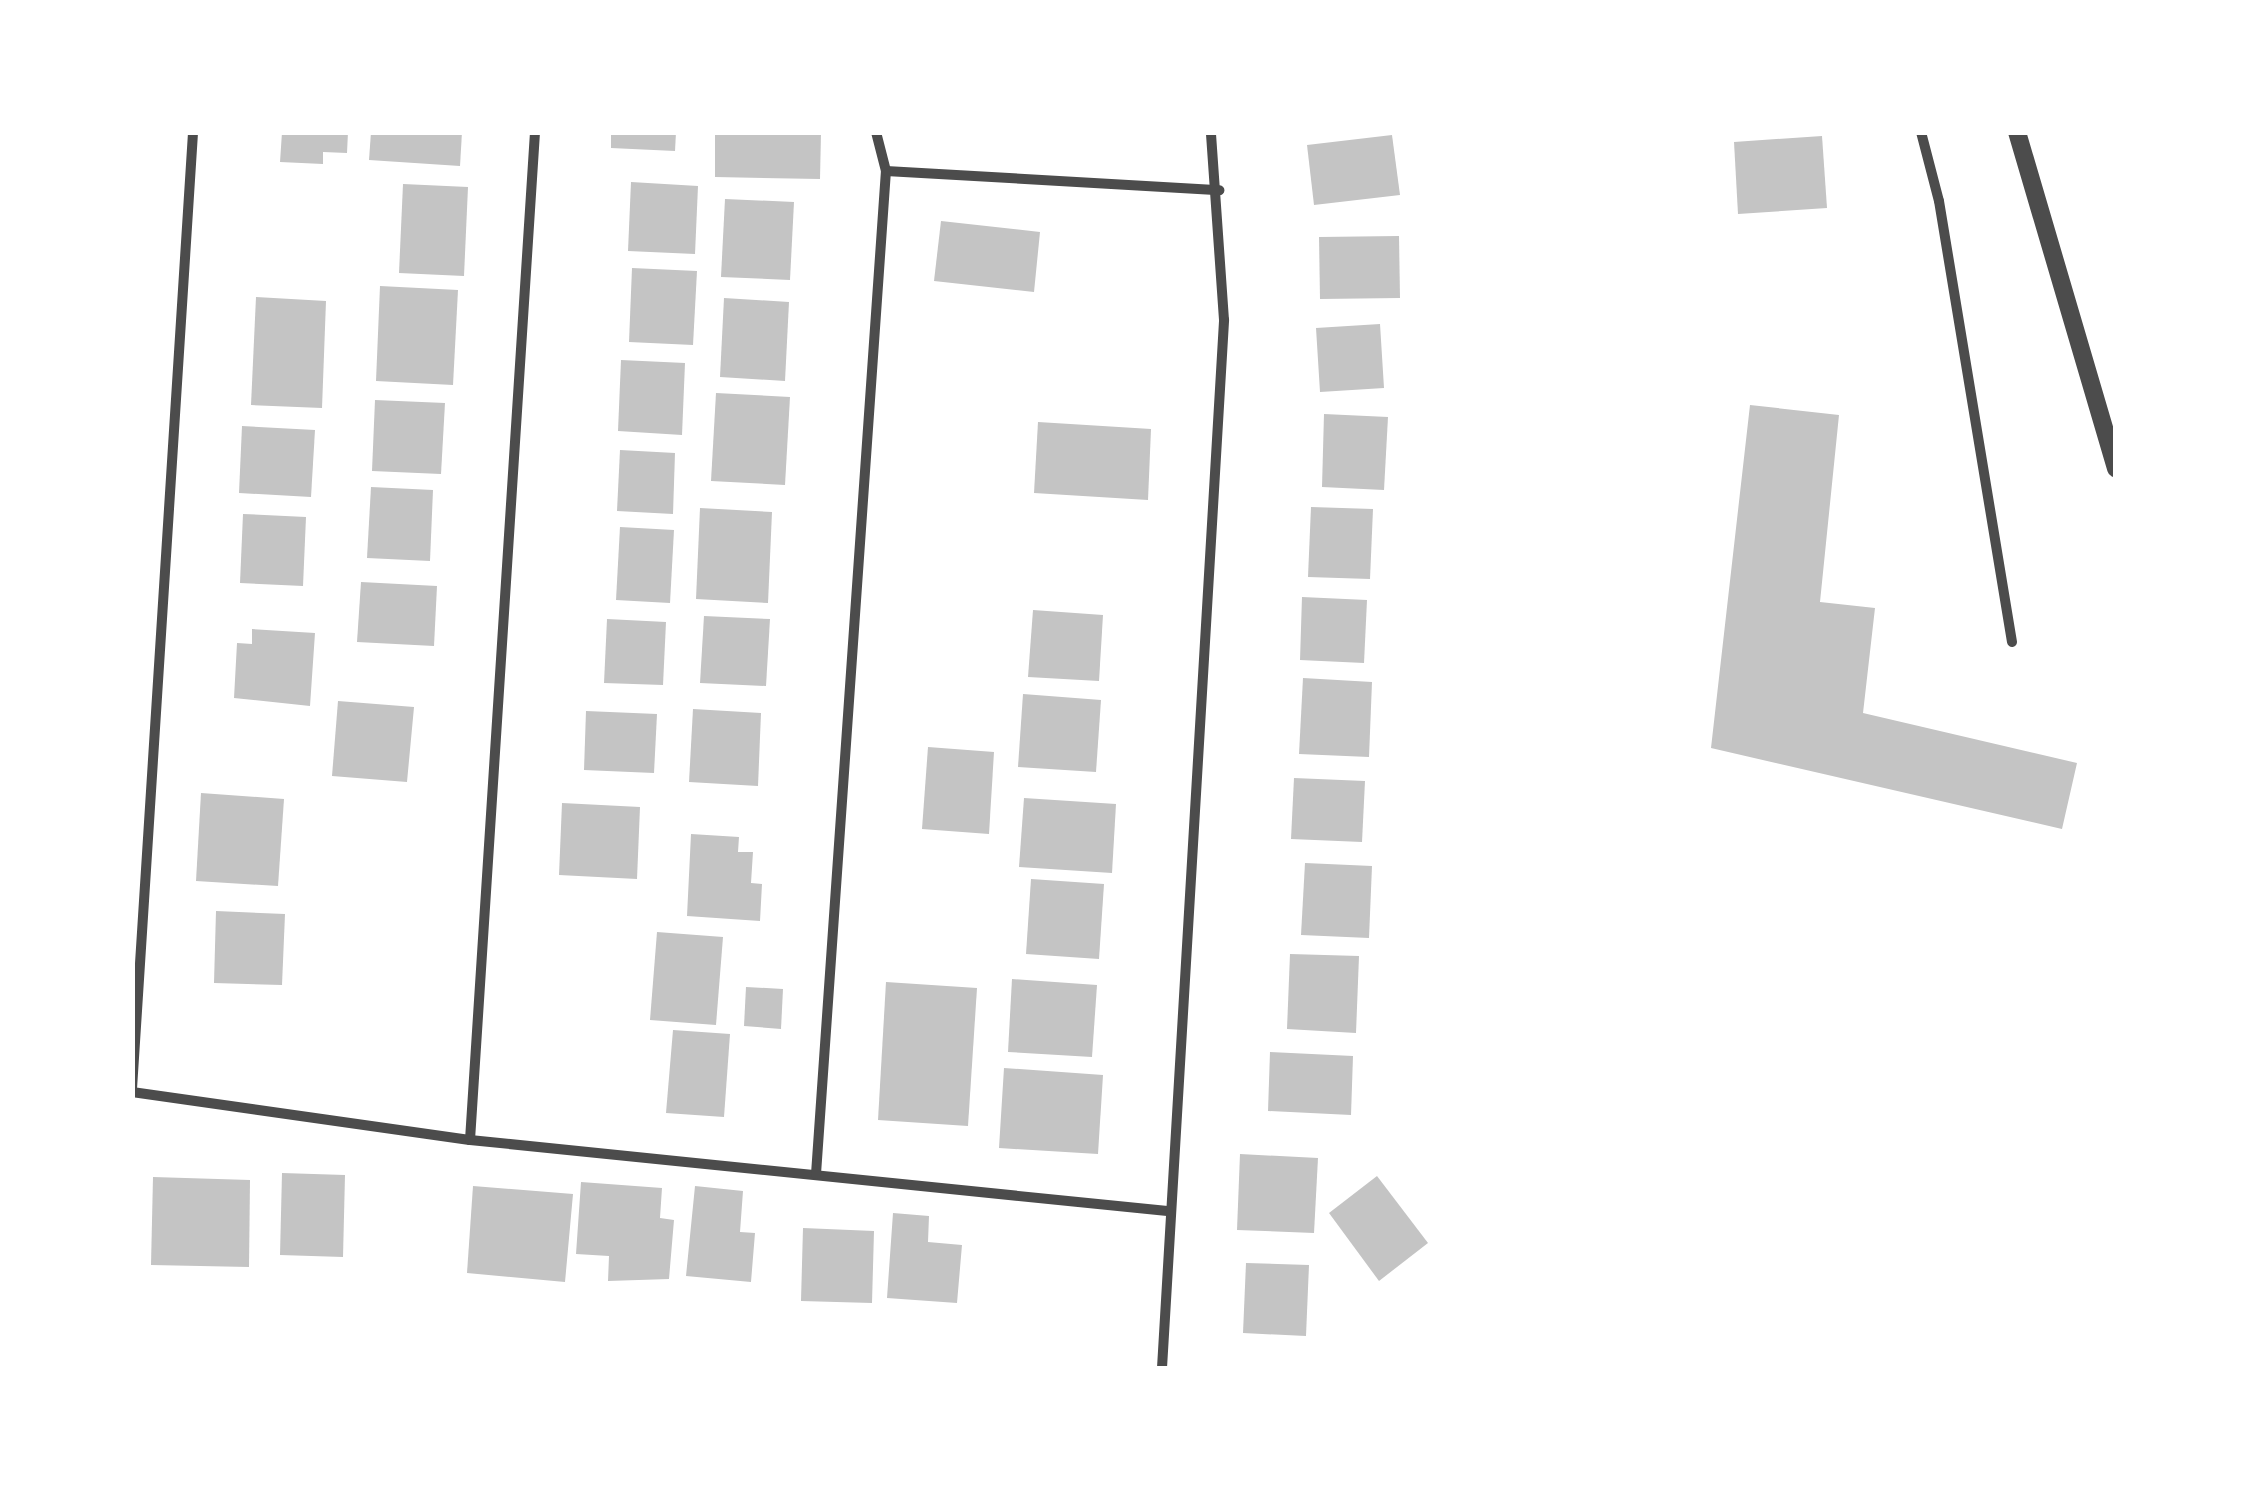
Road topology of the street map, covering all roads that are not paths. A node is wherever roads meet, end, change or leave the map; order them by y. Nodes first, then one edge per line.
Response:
1 (194, 132) edge
2 (535, 132) edge
3 (876, 132) edge
4 (1211, 132) edge
5 (1921, 132) edge
6 (2017, 132) edge
7 (886, 171) junction
8 (1218, 190) junction
9 (2116, 469) edge
10 (2012, 642) dead end
11 (132, 1091) edge
12 (470, 1140) junction
13 (816, 1174) junction
14 (1167, 1211) junction
15 (1162, 1368) edge

1 - 11 street
2 - 12 street
3 - 7 street
4 - 8 street
5 - 10 street
6 - 9 street
7 - 8 street
7 - 13 street
8 - 14 street
11 - 12 street
12 - 13 street
13 - 14 street
14 - 15 street

